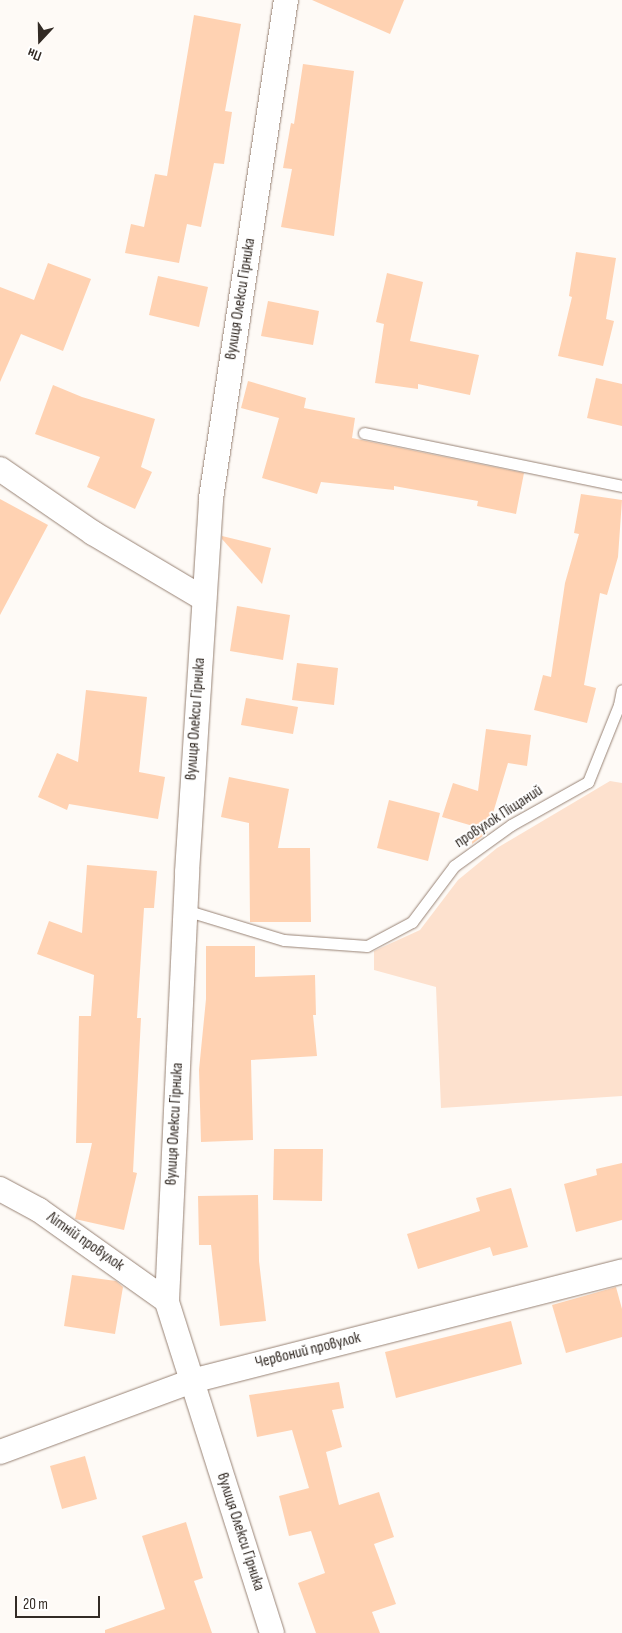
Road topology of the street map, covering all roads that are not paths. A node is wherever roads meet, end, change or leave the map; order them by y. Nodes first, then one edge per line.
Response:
1 (286, 0) edge
2 (364, 433) dead end
3 (0, 470) edge
4 (622, 486) edge
5 (204, 599) junction
6 (622, 690) edge
7 (185, 910) junction
8 (0, 1189) edge
9 (622, 1271) edge
10 (167, 1301) junction
11 (192, 1381) junction
12 (0, 1452) edge
13 (272, 1633) edge

1 - 5 street, вулиця Олекси Гірника
2 - 4 lane
3 - 5 street
5 - 7 street, вулиця Олекси Гірника
6 - 7 lane, провулок Піщаний
7 - 10 street, вулиця Олекси Гірника
8 - 10 street, Літній провулок
9 - 11 street, Червоний провулок
10 - 11 street, вулиця Олекси Гірника
11 - 12 street, Червоний провулок
11 - 13 street, вулиця Олекси Гірника

